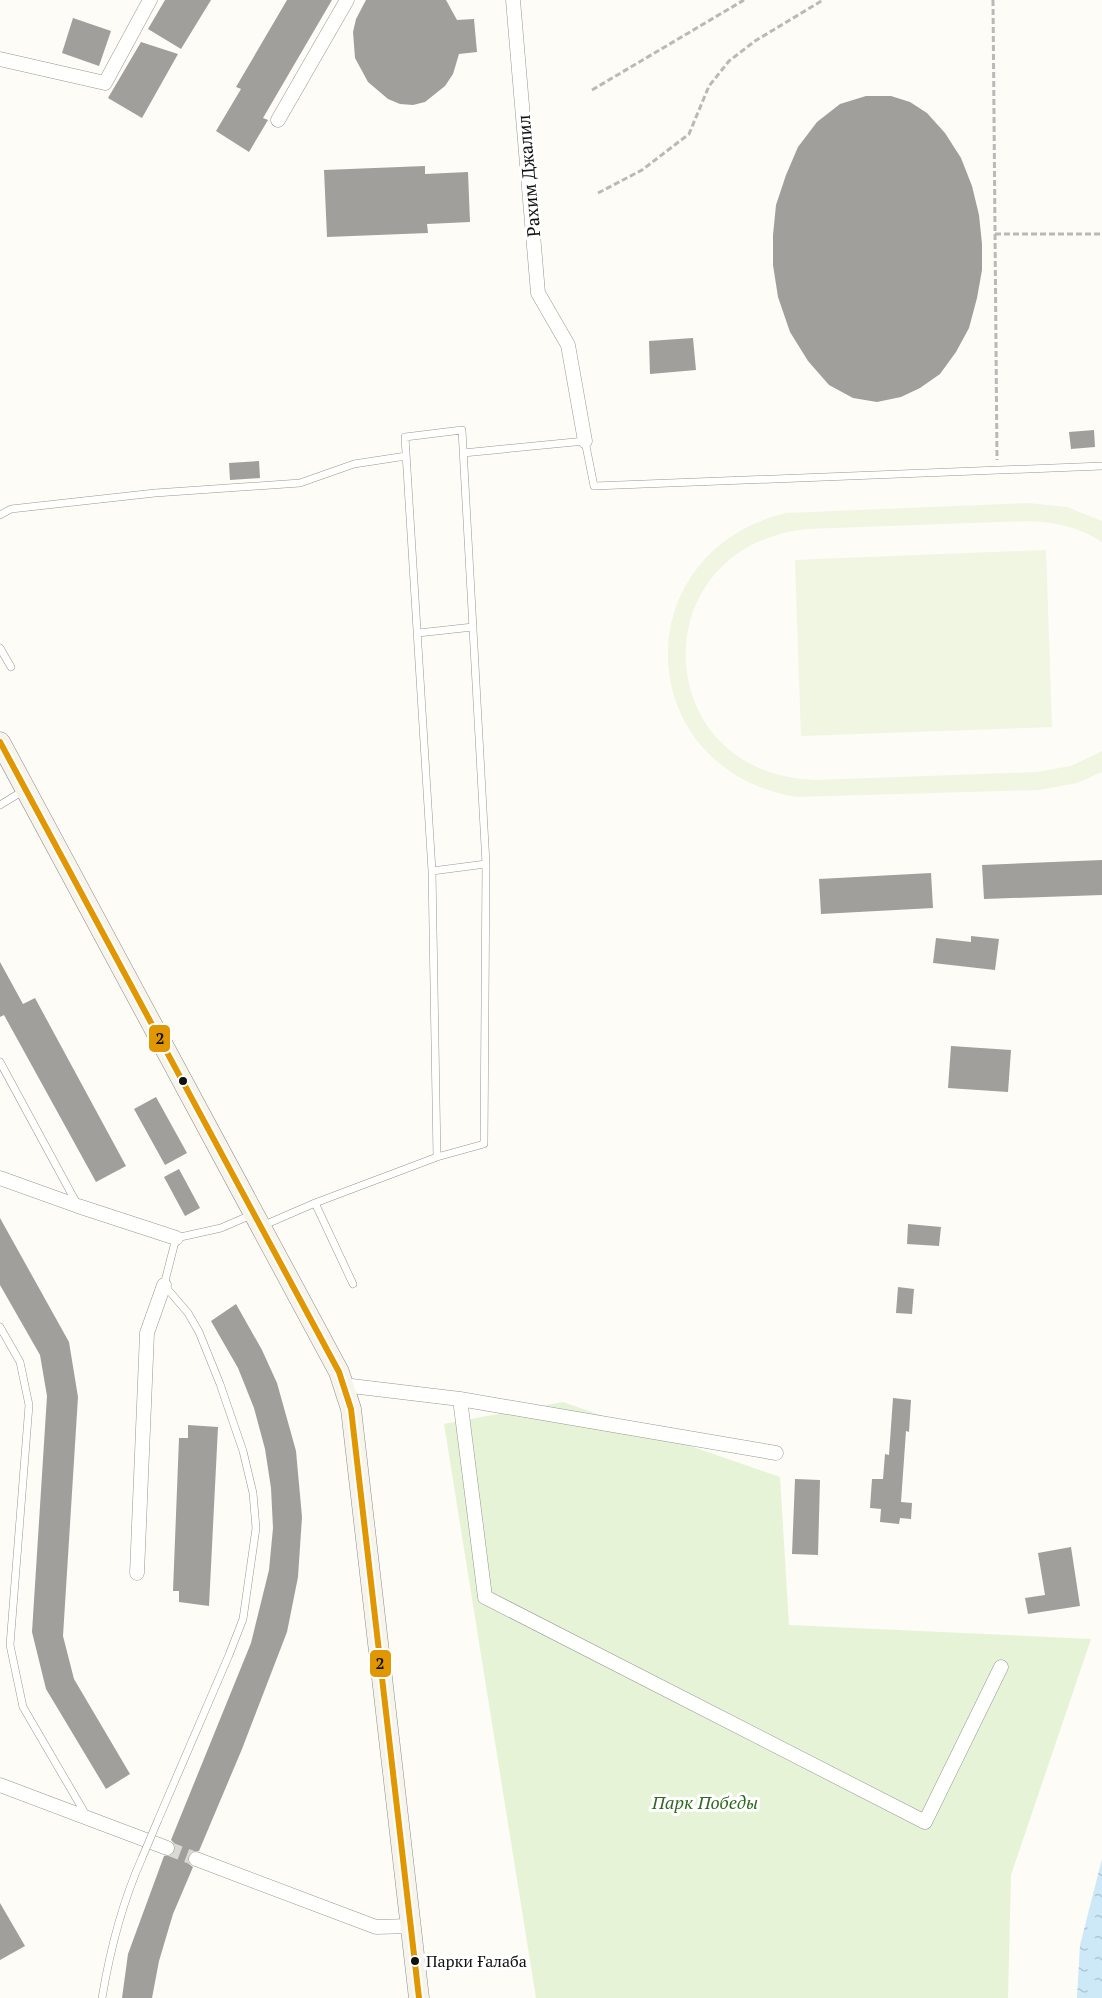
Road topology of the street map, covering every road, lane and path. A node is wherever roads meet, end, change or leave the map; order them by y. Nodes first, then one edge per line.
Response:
1 (150, 0) edge
2 (347, 0) edge
3 (513, 0) edge
4 (744, 0) edge
5 (822, 0) edge
6 (993, 0) edge
7 (0, 59) edge
8 (592, 90) dead end
9 (278, 120) dead end
10 (598, 193) dead end
11 (995, 234) junction
12 (1102, 234) edge
13 (585, 441) junction
14 (463, 453) junction
15 (406, 456) junction
16 (1102, 466) edge
17 (997, 471) junction
18 (0, 516) edge
19 (473, 627) junction
20 (418, 633) junction
21 (0, 648) edge
22 (11, 667) dead end
23 (0, 742) edge
24 (26, 789) junction
25 (0, 805) edge
26 (486, 864) junction
27 (432, 871) junction
28 (0, 1062) edge
29 (436, 1157) junction
30 (0, 1178) edge
31 (315, 1203) junction
32 (78, 1206) junction
33 (258, 1219) junction
34 (176, 1238) junction
35 (353, 1284) dead end
36 (164, 1285) junction
37 (0, 1327) edge
38 (344, 1385) junction
39 (460, 1399) junction
40 (776, 1453) dead end
41 (137, 1573) dead end
42 (1001, 1667) dead end
43 (0, 1785) edge
44 (87, 1817) junction
45 (167, 1848) tunnel mouth
46 (196, 1858) tunnel mouth
47 (411, 1926) junction
48 (102, 1998) edge
49 (419, 1998) edge

1 - 7 street
2 - 9 street
3 - 13 street, Рахим Джалил
4 - 8 path
5 - 10 path
6 - 11 path
11 - 12 path
11 - 17 path
13 - 14 lane
13 - 17 lane
14 - 15 lane
14 - 19 lane
15 - 18 lane
15 - 20 lane
16 - 17 lane
19 - 20 lane
19 - 26 lane
20 - 27 lane
21 - 22 lane
23 - 24 main road
24 - 25 lane
24 - 33 main road
26 - 27 lane
26 - 29 lane
27 - 29 lane
28 - 32 lane
29 - 31 lane
30 - 32 street
31 - 33 lane
31 - 35 lane
32 - 34 street
33 - 34 lane
33 - 38 main road
34 - 36 lane
36 - 41 street
36 - 48 lane, bridge
37 - 44 lane
38 - 39 street
38 - 47 main road
39 - 40 street
39 - 42 street
43 - 44 street
44 - 45 street
46 - 47 street
47 - 49 main road

